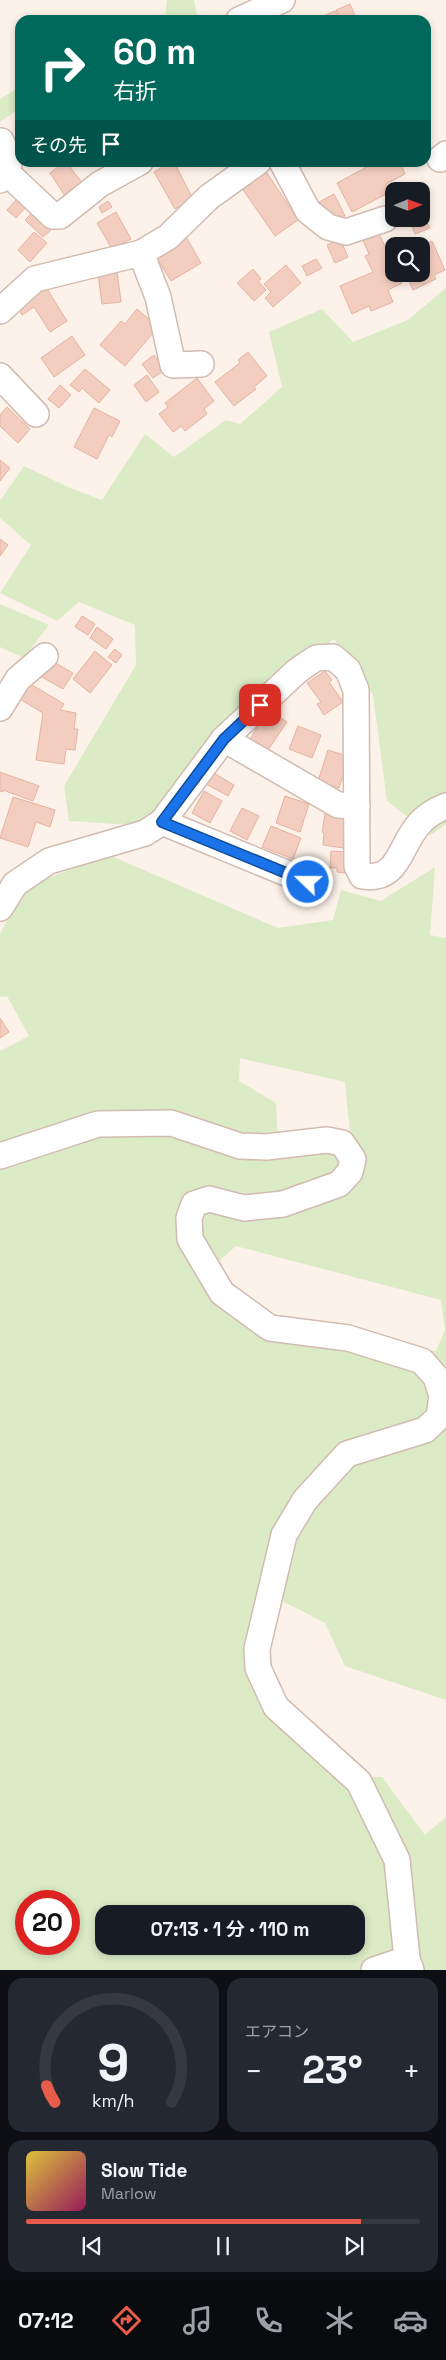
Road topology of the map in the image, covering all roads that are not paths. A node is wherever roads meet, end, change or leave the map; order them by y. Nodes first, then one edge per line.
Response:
1 (282, 0) edge
2 (250, 15) edge
3 (7, 138) edge
4 (131, 167) edge
5 (251, 167) edge
6 (285, 167) edge
7 (3, 176) edge
8 (384, 219) dead end
9 (140, 253) junction
10 (0, 311) edge
11 (201, 364) dead end
12 (0, 376) edge
13 (36, 414) dead end
14 (45, 656) dead end
15 (0, 708) edge
16 (224, 739) junction
17 (356, 806) junction
18 (446, 806) edge
19 (162, 822) junction
20 (308, 882) dead end
21 (0, 908) edge
22 (0, 1156) edge
23 (409, 1965) edge
24 (374, 1970) edge

1 - 2 street
3 - 7 street
4 - 7 street
5 - 9 street
6 - 8 street
9 - 10 street
9 - 11 street
12 - 13 street
14 - 15 street
16 - 17 street
16 - 17 street
16 - 19 street
17 - 18 street
19 - 20 street
19 - 21 street
22 - 23 street
23 - 24 street

